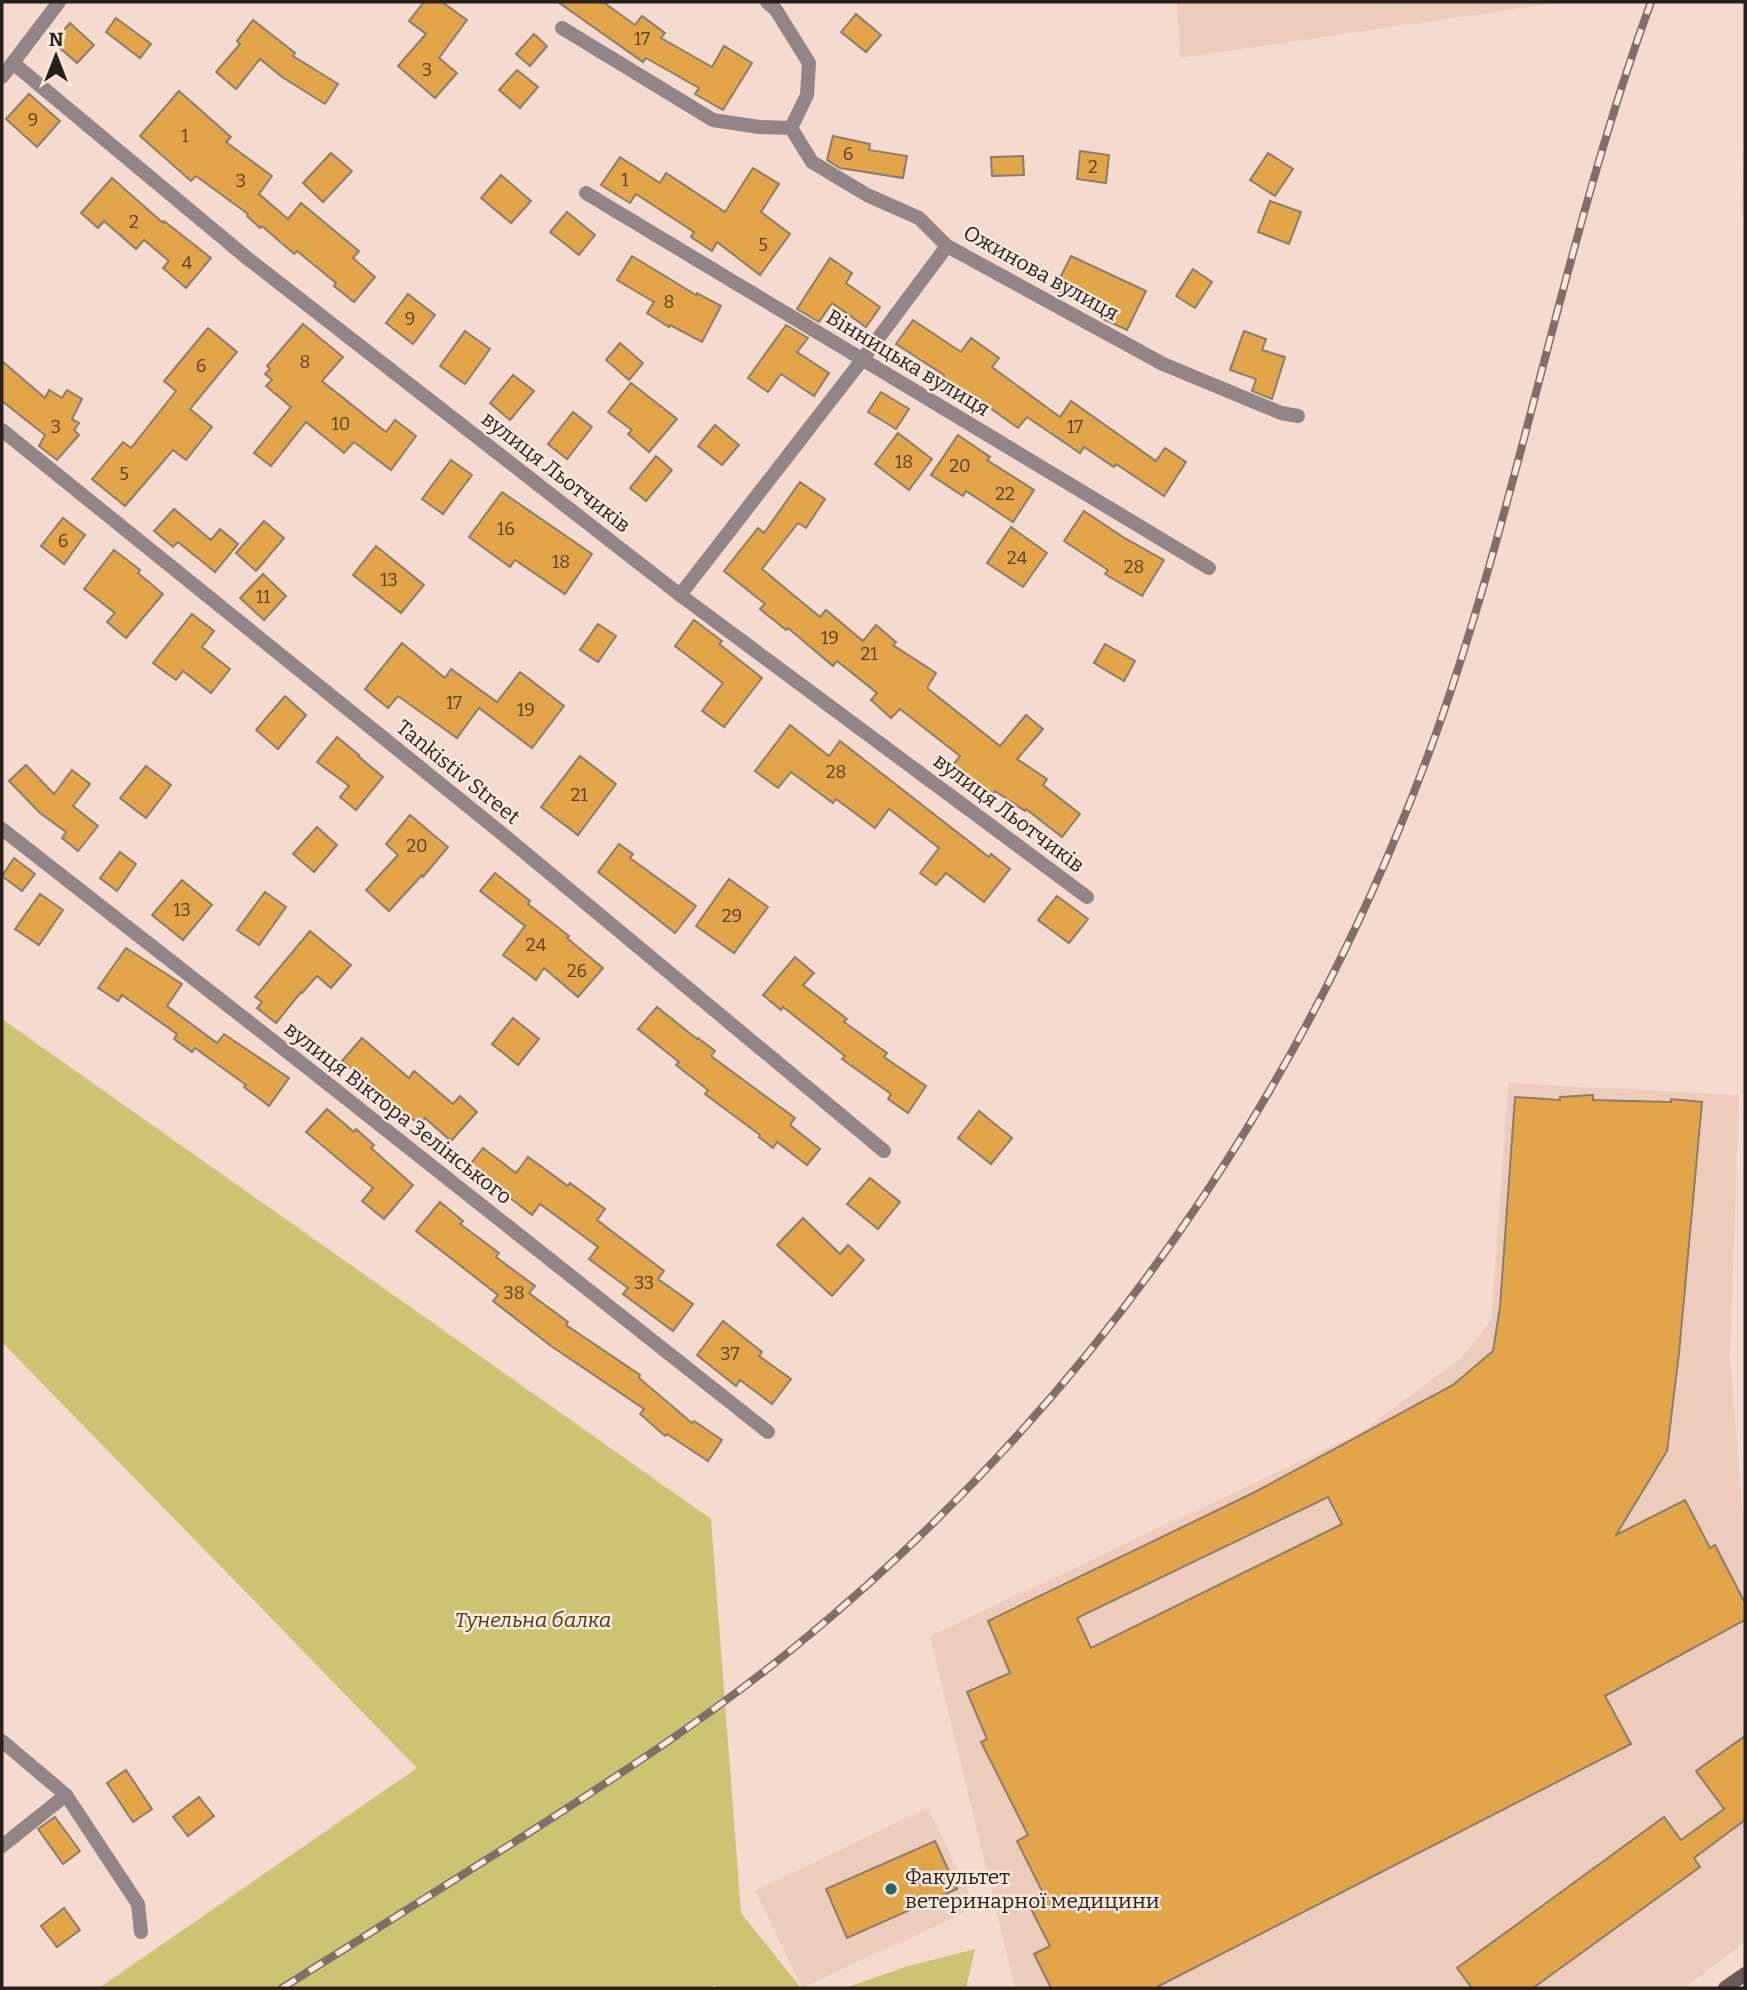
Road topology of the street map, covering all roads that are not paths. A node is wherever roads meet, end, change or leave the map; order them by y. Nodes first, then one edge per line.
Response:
1 (59, 2) edge
2 (767, 2) edge
3 (562, 28) dead end
4 (13, 64) junction
5 (2, 77) edge
6 (791, 128) junction
7 (586, 193) dead end
8 (947, 246) junction
9 (862, 360) junction
10 (1298, 416) dead end
11 (2, 430) edge
12 (1209, 568) dead end
13 (680, 595) junction
14 (2, 829) edge
15 (1087, 897) dead end
16 (884, 1151) dead end
17 (768, 1432) dead end
18 (2, 1741) edge
19 (66, 1795) junction
20 (2, 1846) edge
21 (141, 1932) dead end
22 (1745, 1974) edge
23 (1725, 1988) edge

1 - 4 street
2 - 6 street
3 - 6 street
4 - 5 street
4 - 13 street, вулиця Льотчиків
6 - 8 street, Ожинова вулиця
7 - 9 street, Вінницька вулиця
8 - 9 street
8 - 10 street, Ожинова вулиця
9 - 12 street, Вінницька вулиця
9 - 13 street
11 - 16 street, Tankistiv Street
13 - 15 street, вулиця Льотчиків
14 - 17 street, вулиця Віктора Зелінського
18 - 19 street
19 - 20 street
19 - 21 street
22 - 23 main road

